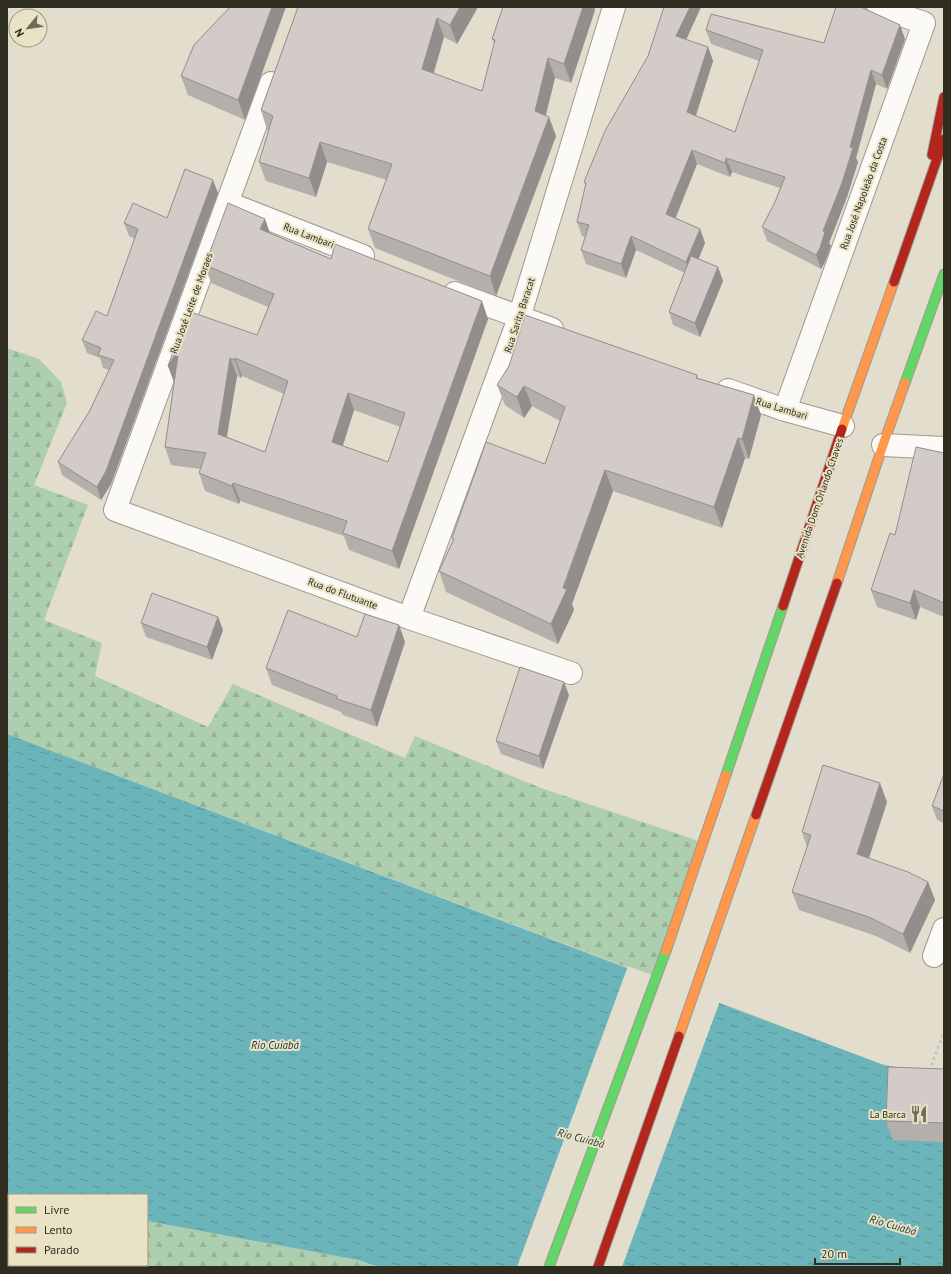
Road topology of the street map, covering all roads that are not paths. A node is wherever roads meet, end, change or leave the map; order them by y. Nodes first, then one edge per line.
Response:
1 (614, 7) edge
2 (878, 7) edge
3 (927, 15) edge
4 (278, 65) edge
5 (944, 97) edge
6 (944, 139) edge
7 (925, 190) junction
8 (228, 203) junction
9 (381, 263) edge
10 (944, 274) edge
11 (439, 286) edge
12 (519, 318) junction
13 (571, 336) edge
14 (711, 384) edge
15 (785, 410) junction
16 (843, 426) junction
17 (883, 445) junction
18 (944, 448) edge
19 (115, 510) joint
20 (409, 618) junction
21 (572, 673) dead end
22 (944, 929) edge
23 (934, 956) dead end
24 (549, 1267) edge
25 (598, 1267) edge

1 - 12 street, Rua Sarita Baracat
2 - 3 street, Rua José Napoleão da Costa
3 - 15 street, Rua José Napoleão da Costa
4 - 8 street, Rua José Leite de Moraes
5 - 7 main road
6 - 7 main road, Avenida Dom Orlando Chaves
7 - 16 main road, Avenida Dom Orlando Chaves
8 - 9 street, Rua Lambari
8 - 19 street, Rua José Leite de Moraes
10 - 17 main road
11 - 12 street
12 - 13 street
12 - 20 street, Rua Sarita Baracat
14 - 15 street, Rua Lambari
15 - 16 street, Rua Lambari
16 - 24 main road, Avenida Dom Orlando Chaves
17 - 18 street
17 - 25 main road
19 - 20 street, Rua do Flutuante
20 - 21 street, Rua do Flutuante
22 - 23 street

